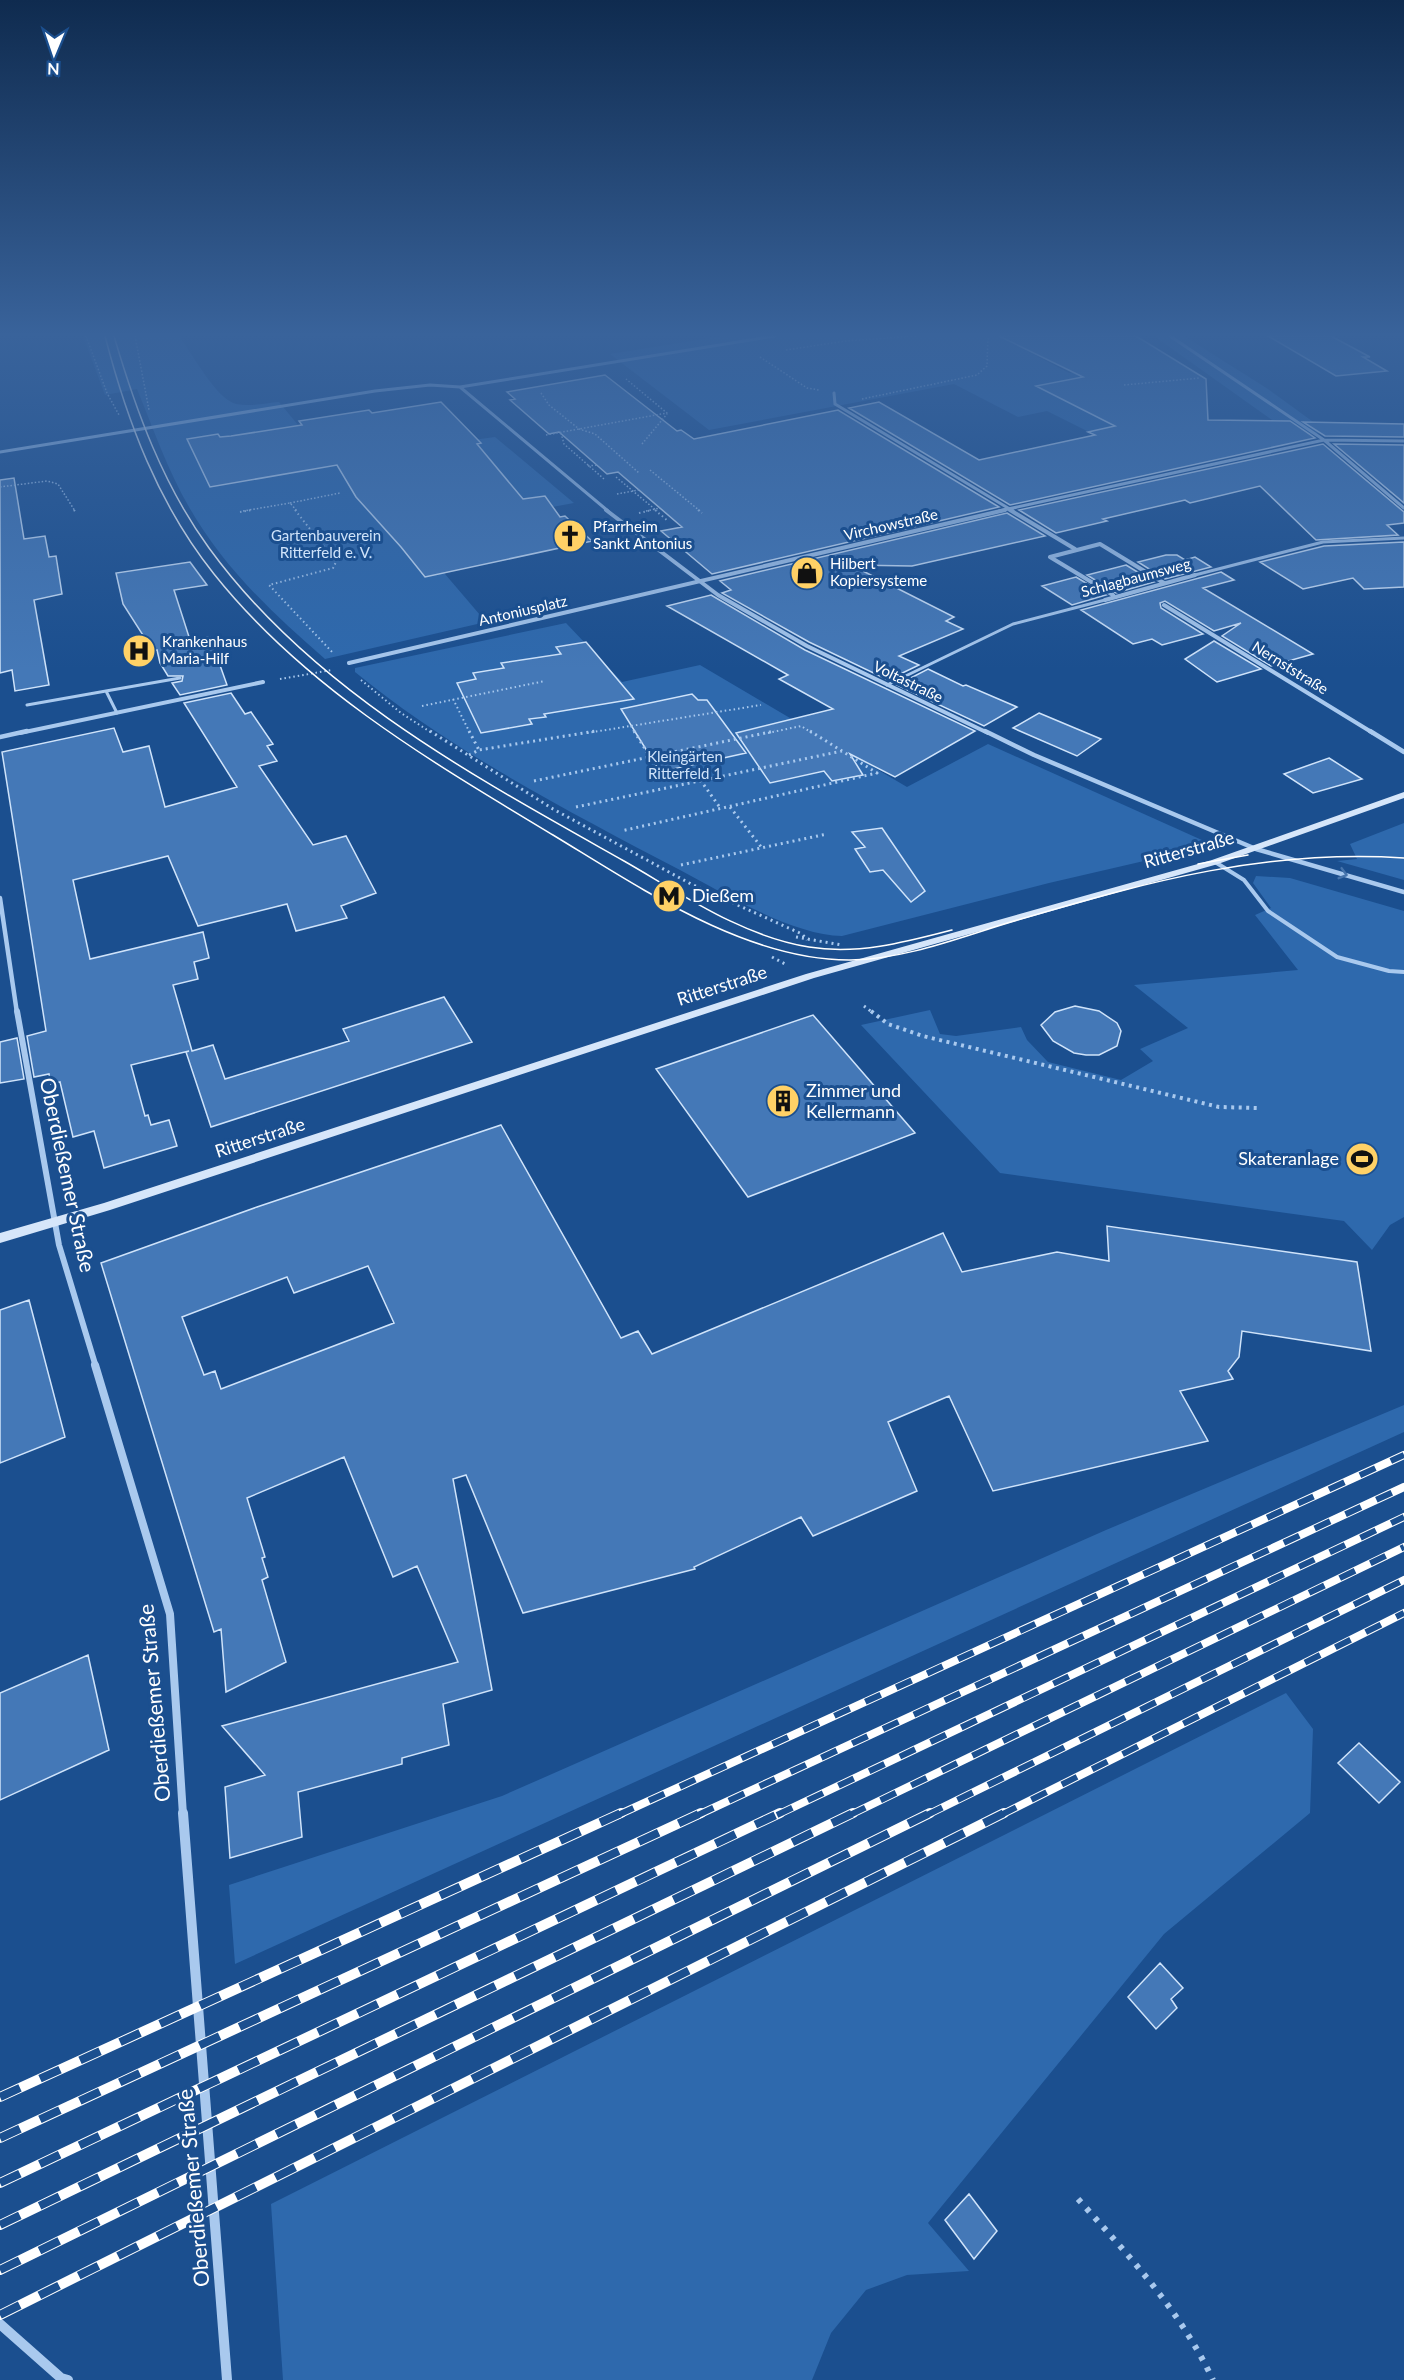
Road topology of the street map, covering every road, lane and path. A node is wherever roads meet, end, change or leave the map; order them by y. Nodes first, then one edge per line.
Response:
1 (30, 447) edge
2 (532, 447) edge
3 (568, 447) edge
4 (610, 447) edge
5 (906, 447) edge
6 (1292, 447) edge
7 (1332, 447) edge
8 (0, 452) edge
9 (650, 470) dead end
10 (639, 473) dead end
11 (616, 477) dead end
12 (604, 479) dead end
13 (0, 487) edge
14 (340, 493) dead end
15 (290, 503) junction
16 (1404, 508) edge
17 (1009, 509) junction
18 (240, 512) dead end
19 (76, 513) dead end
20 (702, 513) dead end
21 (668, 521) dead end
22 (1404, 537) edge
23 (1075, 549) junction
24 (1195, 574) joint
25 (702, 582) junction
26 (1164, 583) junction
27 (1138, 589) junction
28 (1145, 593) dead end
29 (1113, 596) junction
30 (1105, 600) joint
31 (1164, 605) dead end
32 (347, 665) junction
33 (180, 678) dead end
34 (546, 681) dead end
35 (263, 682) joint
36 (887, 685) junction
37 (106, 691) junction
38 (453, 699) junction
39 (27, 705) dead end
40 (761, 705) dead end
41 (422, 706) dead end
42 (117, 713) junction
43 (632, 726) junction
44 (0, 737) edge
45 (479, 750) junction
46 (842, 751) junction
47 (1404, 752) edge
48 (669, 754) junction
49 (469, 755) junction
50 (650, 757) junction
51 (702, 780) junction
52 (534, 782) dead end
53 (1404, 795) edge
54 (576, 807) dead end
55 (730, 807) junction
56 (721, 809) junction
57 (621, 831) dead end
58 (827, 834) dead end
59 (762, 848) junction
60 (1257, 849) junction
61 (1215, 862) junction
62 (681, 865) dead end
63 (1404, 892) edge
64 (0, 898) edge
65 (796, 937) dead end
66 (1404, 972) edge
67 (864, 1006) dead end
68 (1258, 1108) dead end
69 (54, 1223) junction
70 (0, 1238) edge
71 (1078, 2199) dead end
72 (0, 2324) edge
73 (68, 2380) edge
74 (227, 2380) edge
75 (1213, 2380) edge

1 - 8 street
2 - 25 street, Voltastraße
3 - 12 path
4 - 10 path
5 - 17 street
6 - 17 street, Virchowstraße
7 - 16 street
9 - 20 path
11 - 21 path
13 - 19 path
14 - 15 path
15 - 18 path
15 - 32 path
17 - 23 street
17 - 25 street, Virchowstraße
22 - 24 lane, Schlagbaumsweg
23 - 26 street
23 - 29 street
24 - 26 street, Schlagbaumsweg
25 - 32 street, Antoniusplatz
25 - 36 street, Voltastraße
26 - 27 street, Schlagbaumsweg
27 - 28 lane
27 - 29 street, Schlagbaumsweg
29 - 30 street, Schlagbaumsweg
30 - 36 lane, Schlagbaumsweg
31 - 47 street, Nernststraße
32 - 35 path
32 - 49 path
33 - 37 lane
34 - 38 path
35 - 42 street
36 - 60 street, Voltastraße
37 - 39 lane
37 - 42 lane
38 - 41 path
38 - 45 path
40 - 43 path
42 - 44 street
43 - 45 path
43 - 50 path
45 - 49 path
46 - 48 path
46 - 51 path
46 - 55 path
48 - 50 path
48 - 51 path
49 - 65 path
50 - 52 path
51 - 54 path
51 - 56 path
53 - 60 main road, Ritterstraße
55 - 56 path
55 - 59 path
56 - 57 path
58 - 59 path
59 - 62 path
60 - 61 main road, Ritterstraße
60 -> 63 street, Voltastraße
61 - 66 lane
61 - 69 main road, Ritterstraße
64 - 69 street, Oberdießemer Straße
67 - 68 path
69 - 70 main road, Ritterstraße
69 - 74 street, Oberdießemer Straße
71 - 75 path
72 - 73 street

